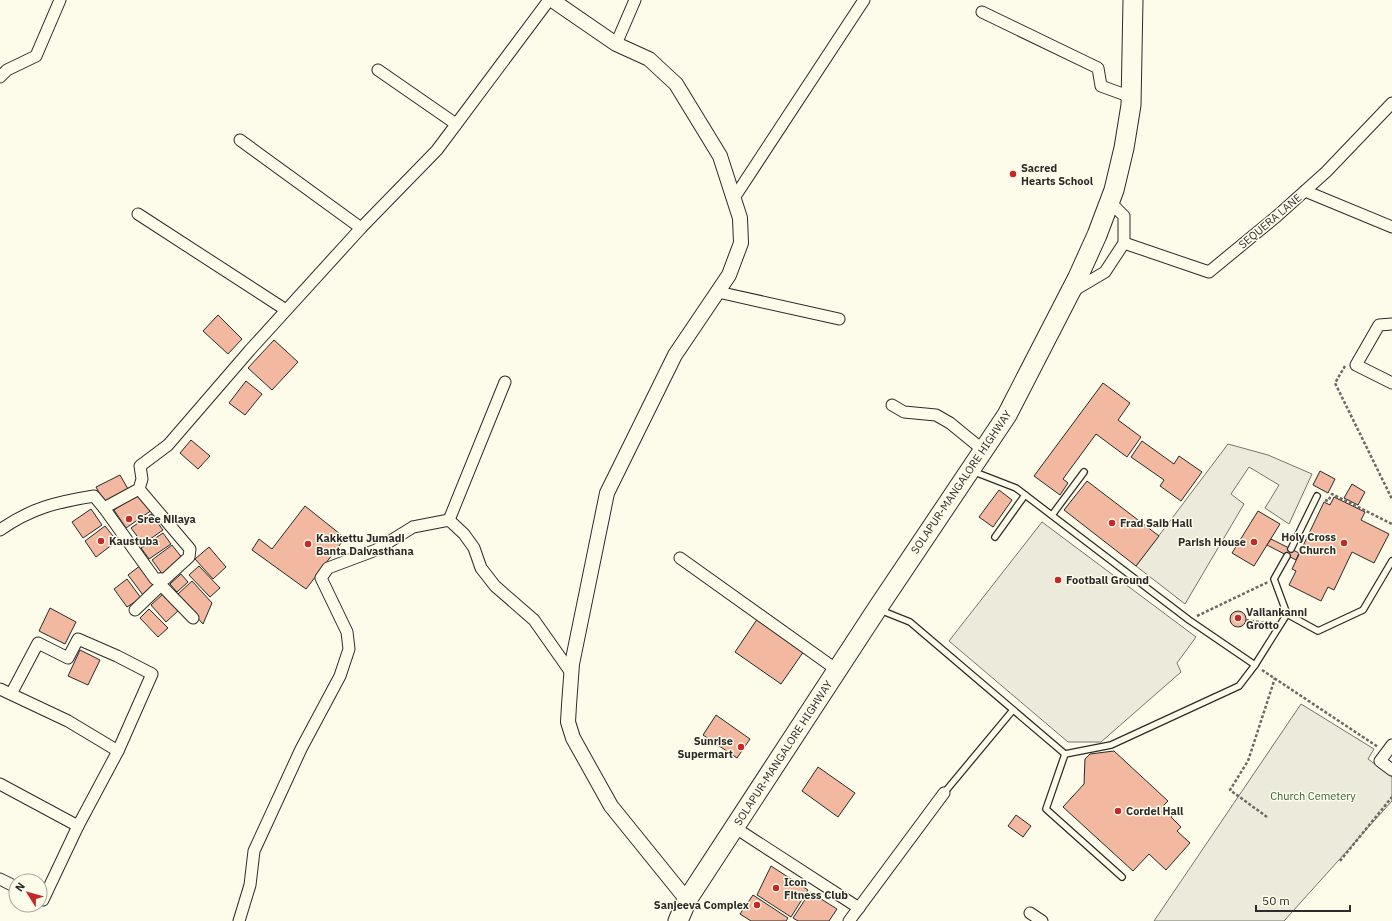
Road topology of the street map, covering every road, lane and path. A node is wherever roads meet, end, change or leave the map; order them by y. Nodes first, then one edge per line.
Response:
1 (60, 0) edge
2 (550, 0) edge
3 (635, 0) edge
4 (864, 0) edge
5 (1133, 0) edge
6 (982, 12) dead end
7 (616, 44) junction
8 (378, 70) dead end
9 (0, 77) edge
10 (1131, 97) junction
11 (1392, 103) edge
12 (456, 124) junction
13 (240, 140) dead end
14 (1305, 192) junction
15 (734, 198) junction
16 (1110, 202) junction
17 (138, 214) dead end
18 (1392, 227) edge
19 (361, 228) junction
20 (1124, 242) junction
21 (718, 292) junction
22 (1069, 294) junction
23 (286, 310) junction
24 (839, 319) dead end
25 (1392, 324) edge
26 (1356, 365) junction
27 (505, 382) dead end
28 (1392, 383) edge
29 (892, 405) dead end
30 (984, 450) junction
31 (970, 471) junction
32 (1084, 472) dead end
33 (139, 489) junction
34 (1026, 495) junction
35 (1318, 496) joint
36 (1392, 499) edge
37 (104, 508) junction
38 (1052, 515) junction
39 (449, 520) junction
40 (1392, 524) edge
41 (0, 530) edge
42 (995, 537) dead end
43 (1291, 549) dead end
44 (1287, 556) dead end
45 (680, 558) dead end
46 (1392, 561) edge
47 (1274, 579) junction
48 (161, 582) junction
49 (877, 609) junction
50 (135, 610) dead end
51 (1287, 614) junction
52 (193, 618) dead end
53 (1189, 620) junction
54 (1246, 620) dead end
55 (1280, 625) junction
56 (1254, 665) junction
57 (837, 670) junction
58 (572, 674) junction
59 (1275, 678) junction
60 (0, 689) edge
61 (11, 694) junction
62 (1013, 710) junction
63 (1389, 749) edge
64 (118, 751) junction
65 (1065, 754) junction
66 (1392, 770) edge
67 (0, 784) edge
68 (944, 793) joint
69 (1392, 797) edge
70 (1268, 817) dead end
71 (78, 826) junction
72 (734, 827) junction
73 (1340, 861) dead end
74 (1122, 877) dead end
75 (48, 889) edge
76 (687, 900) junction
77 (859, 908) junction
78 (1030, 913) dead end
79 (239, 921) edge
80 (678, 921) edge
81 (849, 921) edge
82 (1042, 921) edge

1 - 9 street
2 - 7 street
2 - 12 street
3 - 7 street
4 - 15 street
5 - 10 highway, SOLAPUR-MANGALORE HIGHWAY
6 - 10 street
7 - 15 street
8 - 12 street
10 - 16 highway, SOLAPUR-MANGALORE HIGHWAY
11 - 14 street, SEQUERA LANE
12 - 19 street
13 - 19 street
14 - 18 street
14 - 20 street, SEQUERA LANE
15 - 21 street
16 - 20 street
16 - 22 highway, SOLAPUR-MANGALORE HIGHWAY
17 - 23 street
19 - 23 street
20 - 22 street
21 - 24 street
21 - 58 street
22 - 30 highway, SOLAPUR-MANGALORE HIGHWAY
23 - 33 street
25 - 26 street
26 - 28 street
26 - 36 path
27 - 39 street
29 - 30 street
30 - 31 highway, SOLAPUR-MANGALORE HIGHWAY
31 - 34 lane
31 - 49 highway, SOLAPUR-MANGALORE HIGHWAY
32 - 38 lane
33 - 37 street
33 - 48 street
34 - 38 lane
34 - 42 lane
35 - 40 path
35 - 43 lane
37 - 41 street
37 - 48 street
38 - 53 lane
39 - 58 street
39 - 79 street
44 - 47 lane
45 - 57 street
46 - 51 lane
47 - 51 lane
47 - 53 path
48 - 50 street
48 - 52 street
49 - 57 highway, SOLAPUR-MANGALORE HIGHWAY
49 - 62 lane
51 - 55 lane
53 - 56 lane
54 - 55 path
55 - 56 lane
56 - 59 path
56 - 65 lane
57 - 72 highway, SOLAPUR-MANGALORE HIGHWAY
58 - 76 street
59 - 63 path
59 - 70 path
60 - 61 street
61 - 64 street
61 - 64 street
62 - 65 lane
62 - 68 lane
63 - 66 street
64 - 71 street
65 - 74 lane
67 - 71 street
68 - 77 street
69 - 73 path
71 - 75 street
72 - 76 highway, SOLAPUR-MANGALORE HIGHWAY
72 - 77 street
76 - 80 highway, SOLAPUR-MANGALORE HIGHWAY
77 - 81 street
78 - 82 street

